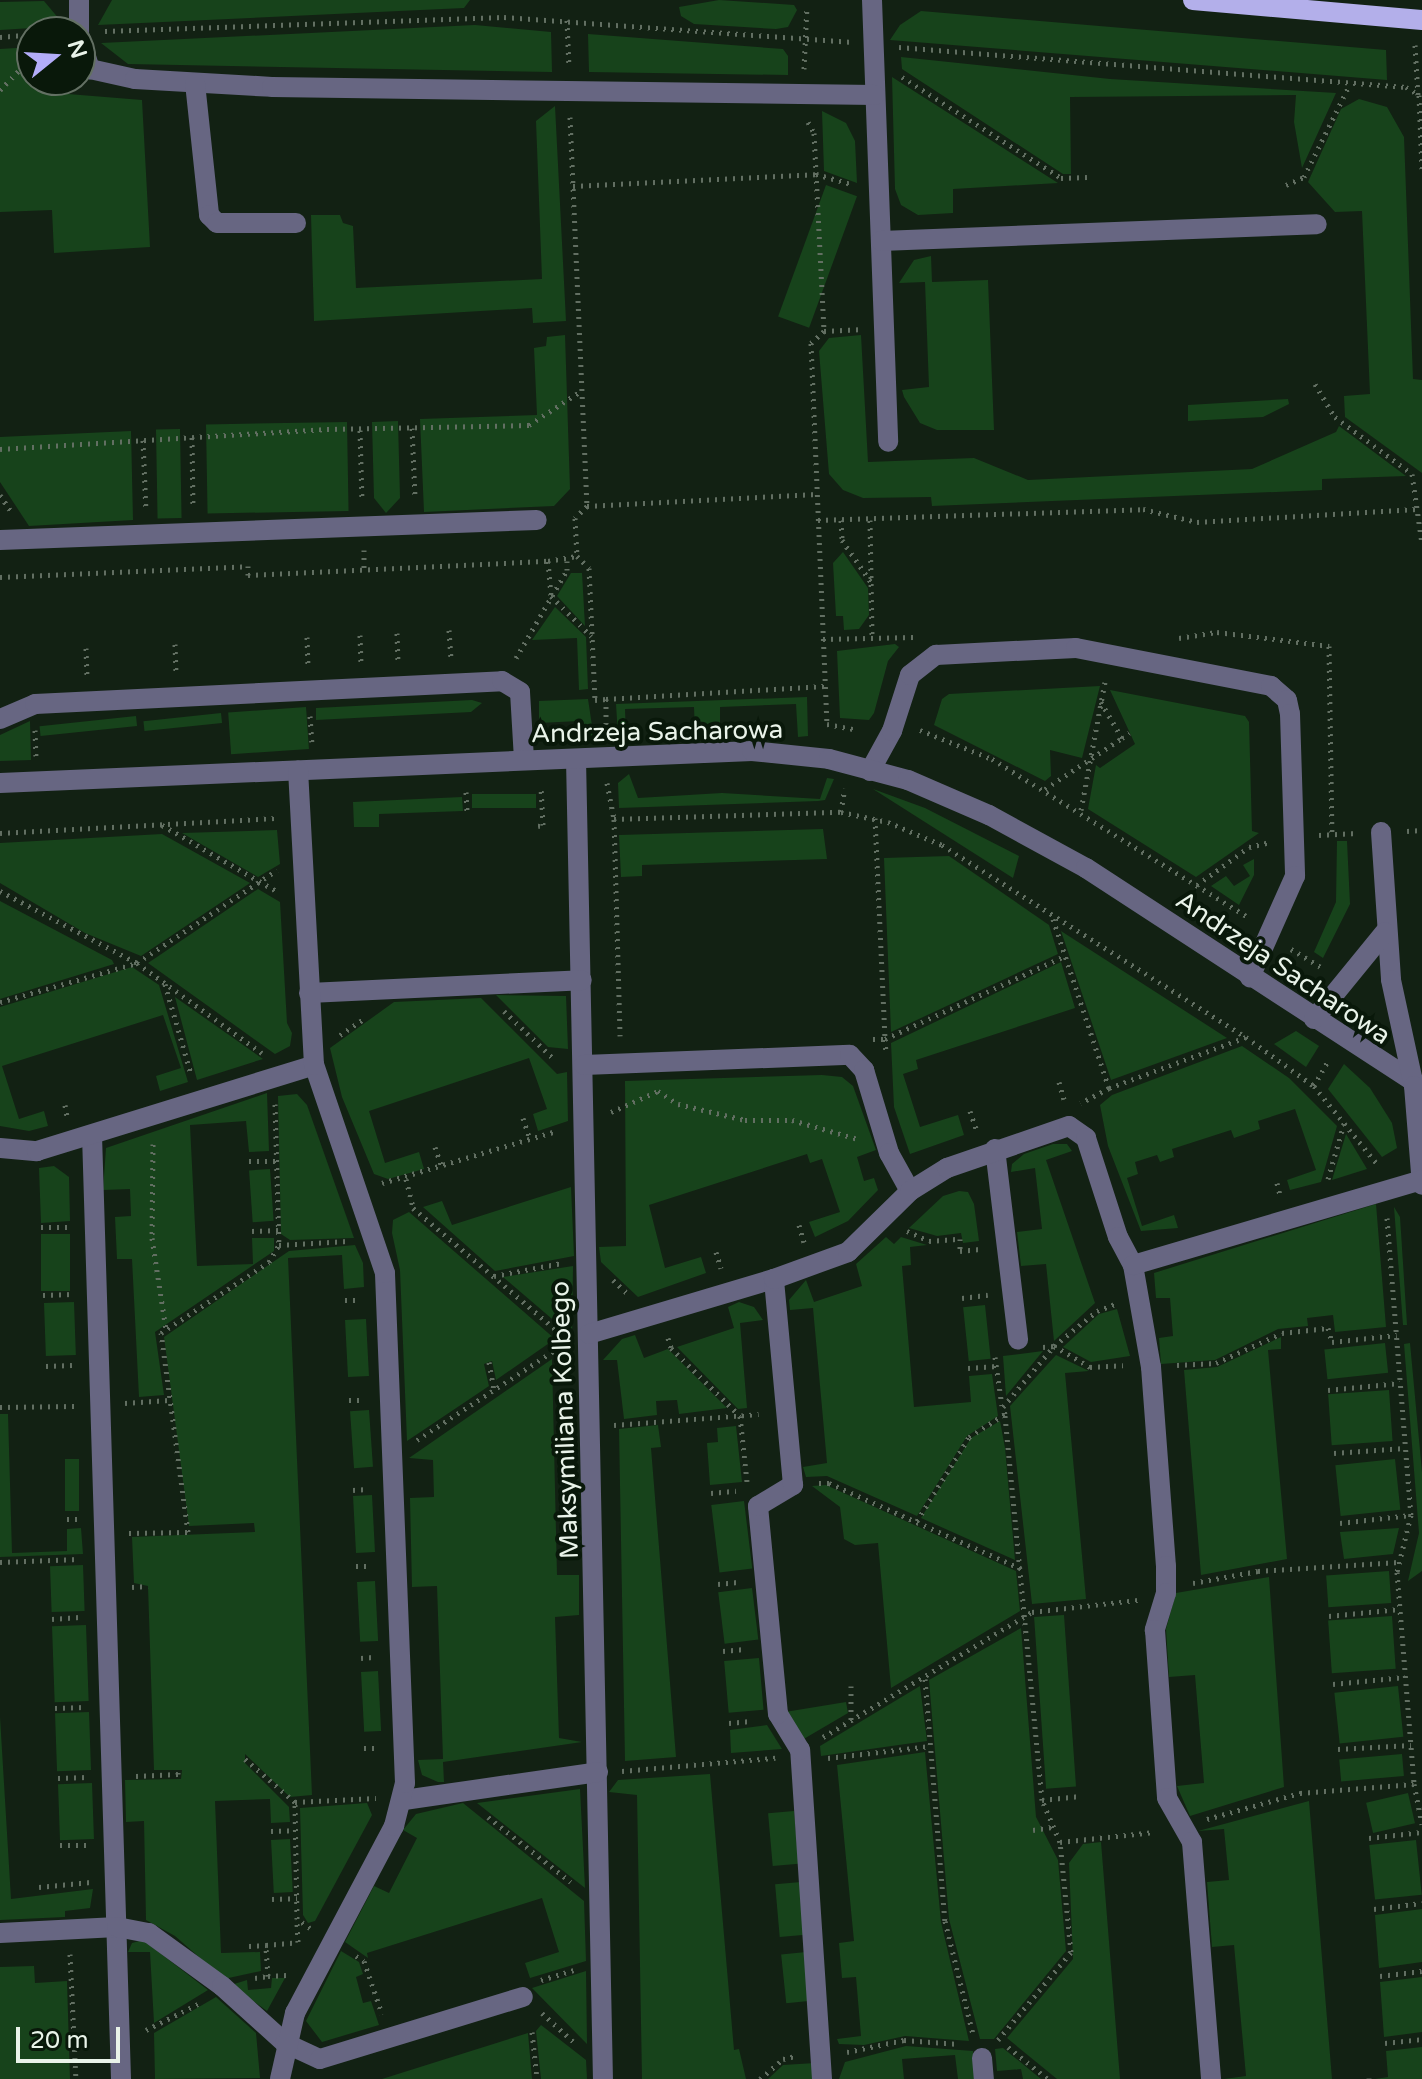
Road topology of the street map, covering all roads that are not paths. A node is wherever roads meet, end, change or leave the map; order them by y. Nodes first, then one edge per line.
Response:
1 (872, 0) edge
2 (1193, 0) edge
3 (1422, 20) edge
4 (96, 71) edge
5 (195, 83) junction
6 (875, 95) junction
7 (296, 223) dead end
8 (1317, 224) dead end
9 (881, 241) junction
10 (888, 442) dead end
11 (537, 520) dead end
12 (0, 540) edge
13 (0, 719) edge
14 (576, 759) junction
15 (524, 760) junction
16 (298, 770) junction
17 (870, 771) junction
18 (0, 783) edge
19 (1381, 832) dead end
20 (1385, 932) junction
21 (1250, 977) junction
22 (582, 980) junction
23 (309, 993) junction
24 (1314, 1019) junction
25 (314, 1065) junction
26 (584, 1065) junction
27 (1418, 1086) edge
28 (85, 1128) junction
29 (985, 1140) junction
30 (0, 1148) edge
31 (1421, 1175) edge
32 (910, 1191) junction
33 (1133, 1265) junction
34 (774, 1279) junction
35 (589, 1325) junction
36 (1018, 1340) dead end
37 (598, 1772) junction
38 (392, 1798) junction
39 (117, 1927) junction
40 (0, 1933) edge
41 (523, 1997) road end
42 (285, 2043) junction
43 (603, 2074) edge
44 (121, 2079) edge
45 (280, 2079) edge
46 (822, 2079) edge
47 (1211, 2079) edge

1 - 6 street
2 - 3 main road
4 - 5 street
5 - 6 street
5 - 7 street
6 - 9 street
8 - 9 street
9 - 10 street
11 - 12 street
13 - 15 street
14 - 15 street, Andrzeja Sacharowa
14 - 17 street, Andrzeja Sacharowa
14 - 22 street, Maksymiliana Kolbego
15 - 16 street, Andrzeja Sacharowa
16 - 18 street, Andrzeja Sacharowa
16 - 23 street
17 - 21 street, Andrzeja Sacharowa
17 - 21 street
19 - 20 street
20 - 24 street
20 - 27 street
21 - 24 street, Andrzeja Sacharowa
22 - 23 street
22 - 26 street, Maksymiliana Kolbego
23 - 25 street
24 - 27 street, Andrzeja Sacharowa
25 - 28 street
25 - 38 street
26 - 32 street
26 - 35 street, Maksymiliana Kolbego
27 - 31 street
28 - 30 street
28 - 39 street
29 - 32 street
29 - 33 street
29 - 36 street
31 - 33 street
32 - 34 street
33 - 47 street
34 - 35 street
34 - 46 street
35 - 37 street, Maksymiliana Kolbego
37 - 38 street
37 - 43 street, Maksymiliana Kolbego
38 - 42 street
39 - 40 street
39 - 42 street
39 - 44 street
41 - 42 street
42 - 45 street

